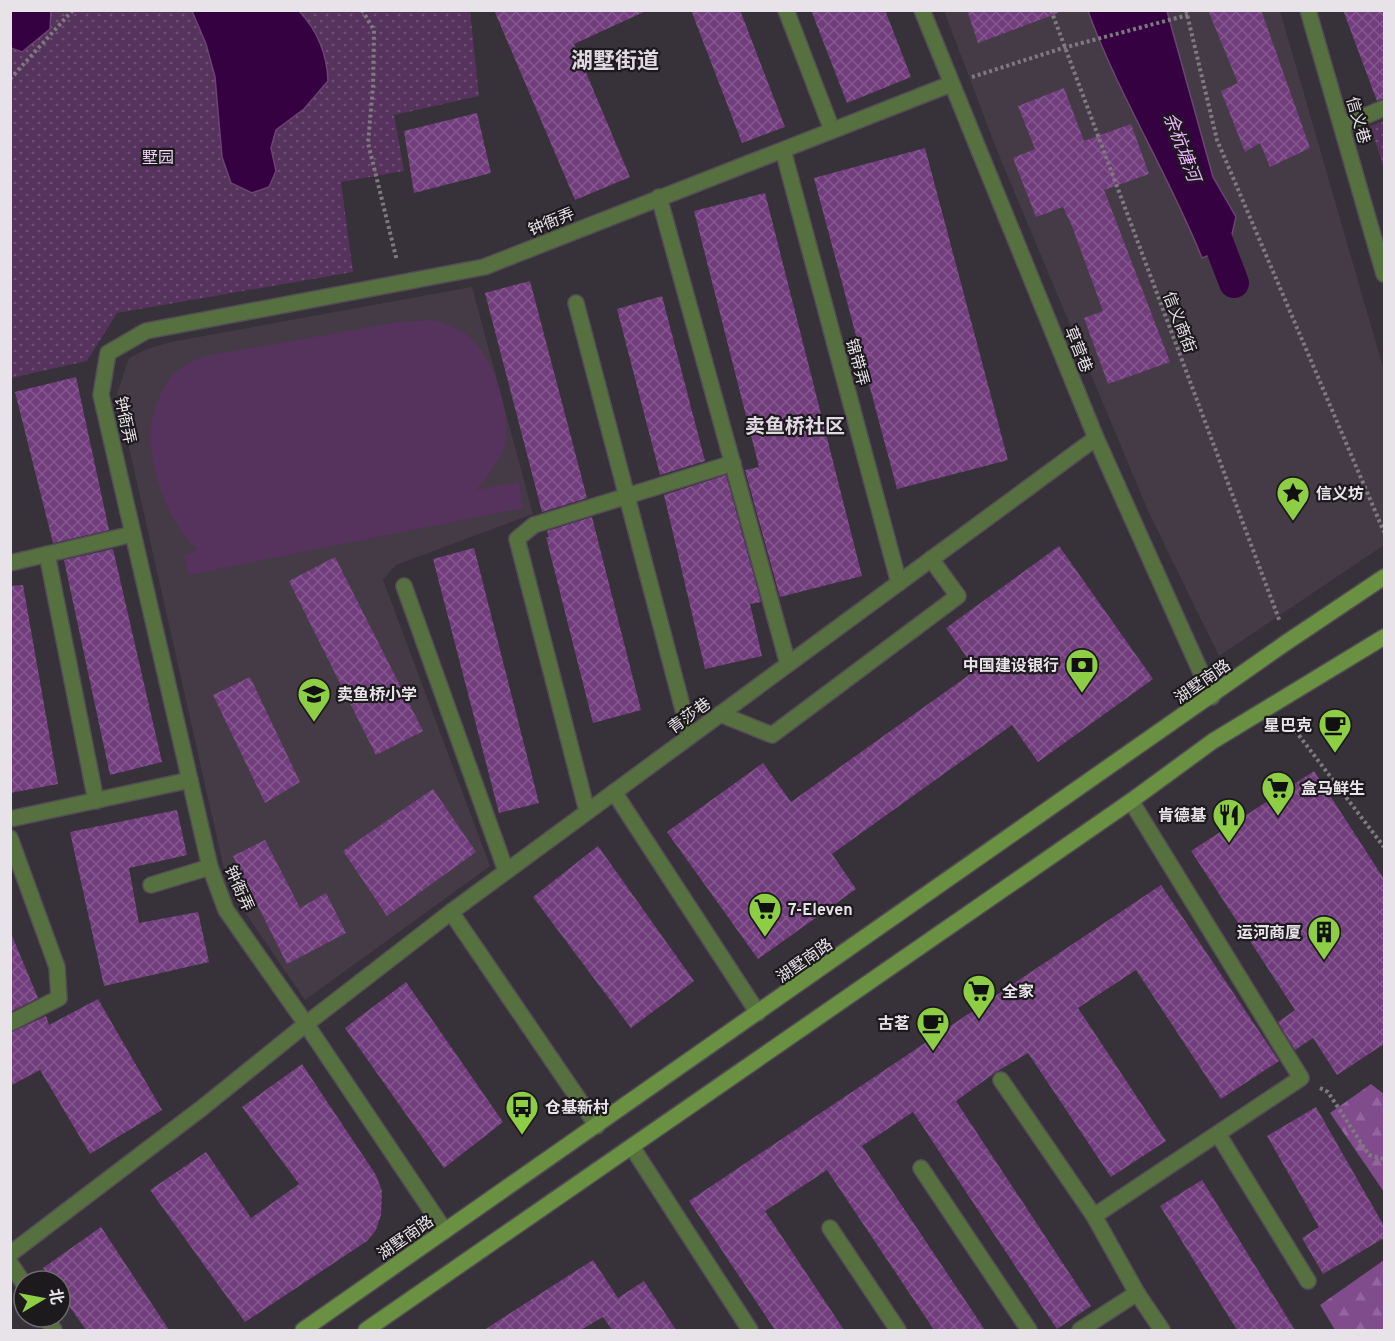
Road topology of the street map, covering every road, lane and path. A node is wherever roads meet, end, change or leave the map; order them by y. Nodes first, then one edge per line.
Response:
1 (73, 10) edge
2 (362, 10) edge
3 (786, 10) edge
4 (922, 10) edge
5 (1051, 10) edge
6 (1308, 10) edge
7 (1187, 13) edge
8 (1063, 48) junction
9 (10, 80) edge
10 (951, 84) junction
11 (1384, 108) edge
12 (1342, 126) junction
13 (832, 130) junction
14 (783, 150) junction
15 (659, 197) junction
16 (1384, 274) edge
17 (402, 282) junction
18 (576, 303) dead end
19 (1096, 438) junction
20 (733, 463) junction
21 (627, 496) junction
22 (1384, 532) edge
23 (133, 534) junction
24 (47, 554) junction
25 (11, 559) edge
26 (931, 559) junction
27 (1384, 577) edge
28 (899, 583) junction
29 (404, 586) dead end
30 (1384, 637) edge
31 (1287, 642) junction
32 (788, 664) junction
33 (1212, 697) junction
34 (1275, 704) junction
35 (720, 714) junction
36 (690, 736) junction
37 (190, 780) junction
38 (614, 792) junction
39 (96, 801) junction
40 (1131, 801) junction
41 (587, 812) junction
42 (10, 819) edge
43 (10, 838) edge
44 (1384, 847) edge
45 (210, 867) junction
46 (506, 871) junction
47 (151, 885) dead end
48 (451, 912) junction
49 (758, 1013) junction
50 (10, 1023) edge
51 (306, 1024) junction
52 (1301, 1078) junction
53 (1001, 1080) dead end
54 (597, 1126) junction
55 (1218, 1134) junction
56 (632, 1147) junction
57 (1384, 1159) edge
58 (921, 1168) dead end
59 (1094, 1216) junction
60 (831, 1228) dead end
61 (445, 1231) junction
62 (10, 1254) edge
63 (1308, 1281) dead end
64 (1137, 1293) junction
65 (303, 1330) edge
66 (366, 1330) edge
67 (750, 1330) edge
68 (898, 1330) edge
69 (1029, 1330) edge
70 (1080, 1330) edge
71 (1162, 1330) edge

1 - 9 path
2 - 17 path
3 - 13 street
4 - 10 street, 草营巷
5 - 8 path, 信义商街
6 - 12 street, 信义巷
7 - 8 path
7 - 22 path
8 - 10 path
8 - 31 path, 信义商街
10 - 13 street, 钟衙弄
10 - 19 street, 草营巷
11 - 12 street
12 - 16 street, 信义巷
13 - 14 street, 钟衙弄
14 - 15 street, 钟衙弄
14 - 28 street, 锦带弄
15 - 17 street, 钟衙弄
15 - 20 street
17 - 23 street, 钟衙弄
18 - 21 street
19 - 26 street, 青莎巷
19 - 33 street, 草营巷
20 - 21 street
20 - 32 street
21 - 36 street
21 - 41 street
23 - 24 street
23 - 37 street, 钟衙弄
24 - 25 street
24 - 39 street
26 - 28 street, 青莎巷
26 - 35 street
27 - 31 main road, 湖墅南路
28 - 32 street, 青莎巷
29 - 46 street
30 - 34 main road
31 - 33 main road, 湖墅南路
32 - 35 street, 青莎巷
33 - 49 main road, 湖墅南路
34 - 40 main road
34 - 44 path
35 - 36 street, 青莎巷
36 - 38 street, 青莎巷
37 - 39 street
37 - 45 street, 钟衙弄
38 - 41 street, 青莎巷
38 - 49 street
39 - 42 street
40 - 52 street
40 - 56 main road
41 - 46 street, 青莎巷
43 - 50 street
45 - 47 street
45 - 51 street, 钟衙弄
46 - 48 street, 青莎巷
48 - 51 street, 青莎巷
48 - 54 street
49 - 54 main road, 湖墅南路
51 - 61 street, 钟衙弄
51 - 62 street, 青莎巷
52 - 55 street
52 - 57 path
53 - 59 street
54 - 61 main road, 湖墅南路
55 - 59 street
55 - 63 street
56 - 66 main road
56 - 67 street
58 - 69 street
59 - 64 street
60 - 68 street
61 - 65 main road, 湖墅南路
64 - 70 street
64 - 71 street

